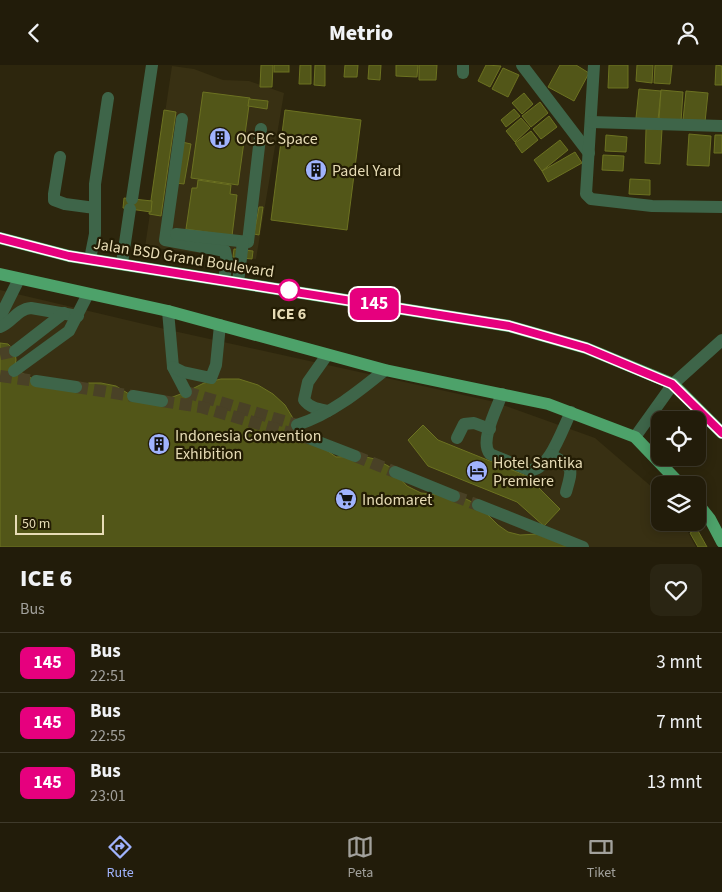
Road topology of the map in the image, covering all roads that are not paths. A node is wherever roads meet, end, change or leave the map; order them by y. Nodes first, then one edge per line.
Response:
1 (152, 65) edge
2 (522, 65) edge
3 (594, 65) edge
4 (108, 98) dead end
5 (182, 119) dead end
6 (590, 122) junction
7 (722, 126) edge
8 (261, 129) dead end
9 (589, 153) junction
10 (60, 157) dead end
11 (722, 207) edge
12 (95, 208) junction
13 (166, 233) junction
14 (0, 238) edge
15 (243, 242) junction
16 (90, 259) junction
17 (122, 263) junction
18 (0, 274) edge
19 (18, 279) junction
20 (224, 280) junction
21 (238, 282) junction
22 (88, 294) junction
23 (168, 311) junction
24 (64, 313) junction
25 (78, 316) junction
26 (0, 317) edge
27 (220, 325) junction
28 (0, 327) edge
29 (722, 340) edge
30 (15, 351) tunnel mouth
31 (327, 355) junction
32 (173, 367) junction
33 (385, 370) junction
34 (14, 371) dead end
35 (36, 381) tunnel mouth
36 (672, 384) junction
37 (76, 387) tunnel mouth
38 (186, 392) dead end
39 (502, 394) junction
40 (133, 396) tunnel mouth
41 (162, 401) tunnel mouth
42 (328, 411) junction
43 (571, 412) junction
44 (297, 425) tunnel mouth
45 (490, 429) junction
46 (722, 433) edge
47 (635, 437) junction
48 (457, 438) dead end
49 (311, 439) tunnel mouth
50 (551, 455) junction
51 (355, 456) tunnel mouth
52 (395, 472) tunnel mouth
53 (673, 476) edge
54 (566, 492) dead end
55 (454, 496) tunnel mouth
56 (478, 505) tunnel mouth
57 (706, 514) edge
58 (722, 542) edge
59 (583, 547) edge

1 - 17 street
2 - 9 street
3 - 6 street
4 - 12 street
5 - 13 street
6 - 7 street
6 - 9 street
8 - 15 street
9 - 11 street
10 - 12 street
12 - 16 street
13 - 15 street
13 - 20 street
14 - 16 main road, Jalan BSD Grand Boulevard
15 - 21 street
16 - 17 main road, Jalan BSD Grand Boulevard
17 - 20 main road, Jalan BSD Grand Boulevard
18 - 19 main road
19 - 22 main road
19 - 26 street
20 - 21 main road, Jalan BSD Grand Boulevard
21 - 36 main road, Jalan BSD Grand Boulevard
22 - 23 main road
22 - 25 street
23 - 27 main road
23 - 32 street
24 - 25 street
24 - 28 street
24 - 30 street
25 - 34 street
27 - 31 main road
27 - 32 street
29 - 36 street
31 - 33 main road
31 - 42 street
32 - 38 street
33 - 39 main road
33 - 42 street
35 - 37 street
36 - 46 main road, Jalan BSD Grand Boulevard
36 - 47 street
39 - 43 main road
39 - 45 street
40 - 41 street
42 - 44 street
43 - 47 main road
43 - 50 street
45 - 48 street
45 - 50 street
47 - 53 main road
49 - 51 street
50 - 54 street
52 - 55 street
56 - 59 street
57 - 58 main road

